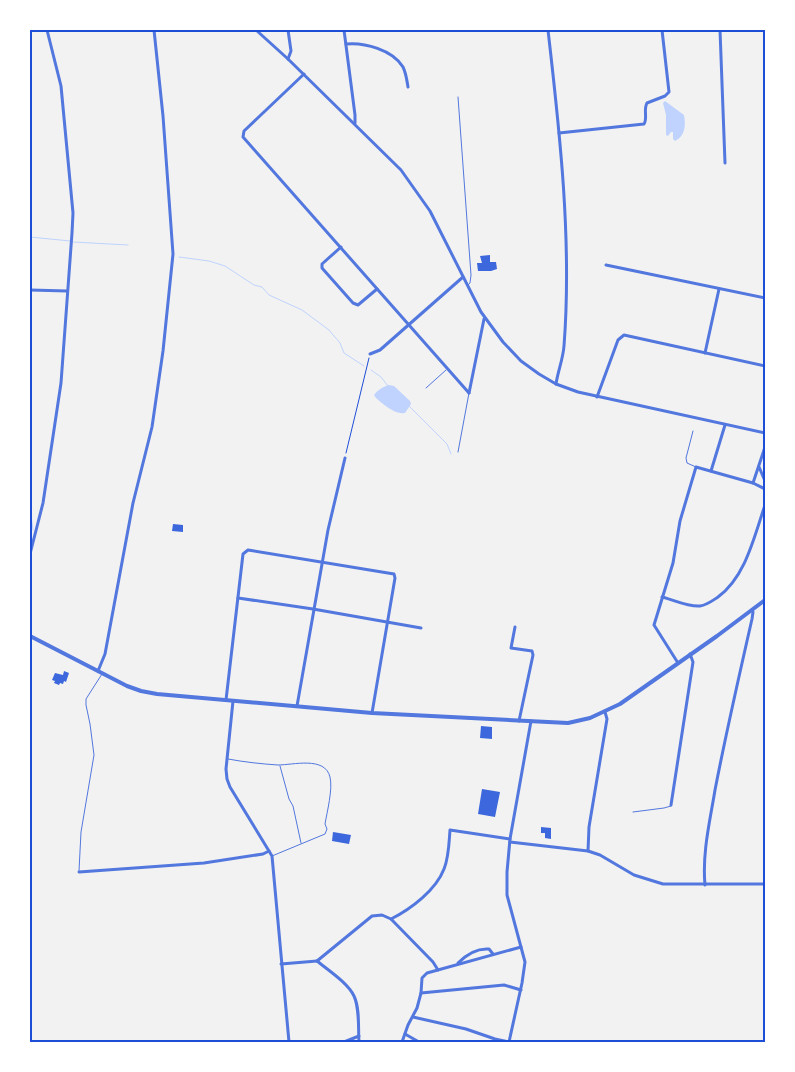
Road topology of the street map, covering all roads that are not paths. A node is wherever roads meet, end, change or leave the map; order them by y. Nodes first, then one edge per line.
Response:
1 (48, 30) edge
2 (154, 30) edge
3 (256, 30) edge
4 (288, 30) edge
5 (344, 30) edge
6 (548, 30) edge
7 (662, 30) edge
8 (720, 30) edge
9 (346, 44) junction
10 (288, 59) junction
11 (304, 74) junction
12 (408, 87) dead end
13 (458, 97) dead end
14 (354, 123) junction
15 (559, 134) junction
16 (725, 163) dead end
17 (341, 247) junction
18 (606, 265) dead end
19 (463, 277) junction
20 (467, 285) junction
21 (377, 289) junction
22 (719, 289) junction
23 (30, 290) edge
24 (67, 291) junction
25 (765, 298) edge
26 (484, 318) junction
27 (408, 324) junction
28 (705, 353) junction
29 (370, 354) road end
30 (765, 366) edge
31 (446, 369) junction
32 (556, 384) junction
33 (426, 388) dead end
34 (469, 393) junction
35 (597, 397) junction
36 (725, 424) junction
37 (693, 431) dead end
38 (765, 433) edge
39 (765, 447) edge
40 (458, 452) dead end
41 (345, 458) road end
42 (759, 466) junction
43 (696, 467) junction
44 (711, 471) junction
45 (765, 481) edge
46 (752, 484) junction
47 (765, 489) edge
48 (765, 505) edge
49 (30, 554) edge
50 (322, 562) junction
51 (662, 597) junction
52 (238, 598) junction
53 (765, 600) edge
54 (314, 609) junction
55 (752, 610) junction
56 (388, 622) junction
57 (421, 628) dead end
58 (515, 628) dead end
59 (30, 636) edge
60 (690, 654) junction
61 (678, 663) junction
62 (100, 672) junction
63 (226, 700) junction
64 (233, 701) junction
65 (297, 706) junction
66 (605, 712) junction
67 (372, 713) junction
68 (519, 721) junction
69 (531, 721) junction
70 (227, 759) junction
71 (280, 765) junction
72 (671, 806) joint
73 (633, 812) dead end
74 (510, 841) junction
75 (301, 844) junction
76 (588, 851) junction
77 (269, 852) junction
78 (272, 856) junction
79 (79, 872) joint
80 (705, 884) junction
81 (765, 884) edge
82 (391, 918) junction
83 (521, 947) junction
84 (493, 954) junction
85 (317, 961) junction
86 (281, 964) junction
87 (457, 964) junction
88 (438, 970) junction
89 (521, 990) junction
90 (421, 993) junction
91 (413, 1017) junction
92 (405, 1034) junction
93 (358, 1036) junction
94 (289, 1042) edge
95 (344, 1042) edge
96 (359, 1042) edge
97 (402, 1042) edge
98 (419, 1042) edge
99 (509, 1042) edge

1 - 24 street
2 - 62 street
3 - 10 street
4 - 10 street
5 - 9 street
6 - 15 street
7 - 15 street
8 - 16 street
9 - 12 street
9 - 14 street
10 - 11 street
11 - 14 street
11 - 17 street
13 - 20 lane
14 - 19 street
15 - 32 street
17 - 21 street
17 - 21 street
18 - 22 street
19 - 20 street
19 - 27 street
20 - 26 street
21 - 27 street
22 - 25 street
22 - 28 street
23 - 24 street
24 - 49 street
26 - 32 street
26 - 34 street
27 - 29 street
27 - 31 street
28 - 30 street
28 - 35 street
31 - 33 lane
31 - 34 street
32 - 35 street
34 - 40 lane
35 - 36 street
36 - 38 street
36 - 44 street
37 - 43 lane
39 - 42 street
41 - 50 street
42 - 45 street
42 - 46 street
43 - 44 street
43 - 51 street
44 - 46 street
46 - 47 street
48 - 51 street
50 - 52 street
50 - 54 street
50 - 56 street
51 - 61 street
52 - 54 street
52 - 63 street
53 - 55 street
54 - 56 street
54 - 65 street
55 - 60 street
55 - 80 street
56 - 57 street
56 - 67 street
58 - 68 street
59 - 62 street
60 - 61 street
60 - 72 street
61 - 66 street
62 - 63 street
62 - 79 lane
63 - 64 street
64 - 65 street
64 - 70 street
65 - 67 street
66 - 69 street
66 - 76 street
67 - 68 street
68 - 69 street
69 - 74 street
70 - 71 lane
70 - 77 street
71 - 75 lane
71 - 75 lane
72 - 73 lane
74 - 76 street
74 - 82 street
74 - 83 street
75 - 78 lane
76 - 80 street
77 - 78 street
77 - 79 street
78 - 86 street
80 - 81 street
82 - 85 street
82 - 88 street
83 - 84 street
83 - 89 street
84 - 87 street
84 - 87 street
85 - 86 street
85 - 93 street
86 - 94 street
87 - 88 street
88 - 90 street
89 - 90 street
89 - 99 street
90 - 91 street
91 - 92 street
91 - 99 street
92 - 97 street
92 - 98 street
93 - 95 street
93 - 96 street

